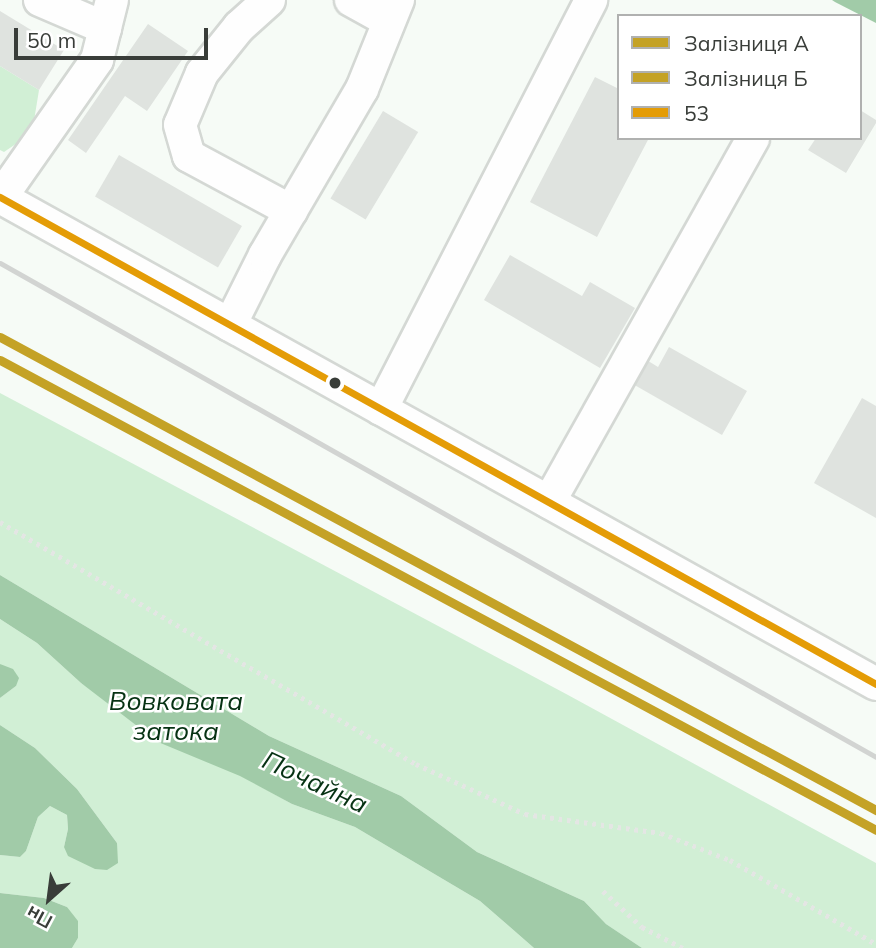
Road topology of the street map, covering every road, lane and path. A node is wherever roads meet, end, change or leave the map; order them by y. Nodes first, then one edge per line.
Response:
1 (40, 0) edge
2 (269, 0) edge
3 (351, 0) edge
4 (591, 0) edge
5 (394, 11) edge
6 (108, 14) edge
7 (751, 140) edge
8 (1, 197) edge
9 (291, 211) junction
10 (230, 325) junction
11 (381, 409) junction
12 (549, 502) junction
13 (0, 522) edge
14 (876, 684) edge
15 (603, 891) dead end
16 (876, 944) edge
17 (683, 948) edge

1 - 6 street
2 - 9 street
3 - 5 street
4 - 11 street
5 - 9 street
6 - 8 street
7 - 12 street
8 - 10 street
9 - 10 street
10 - 11 street
11 - 12 street
12 - 14 street
13 - 16 path
15 - 17 path

